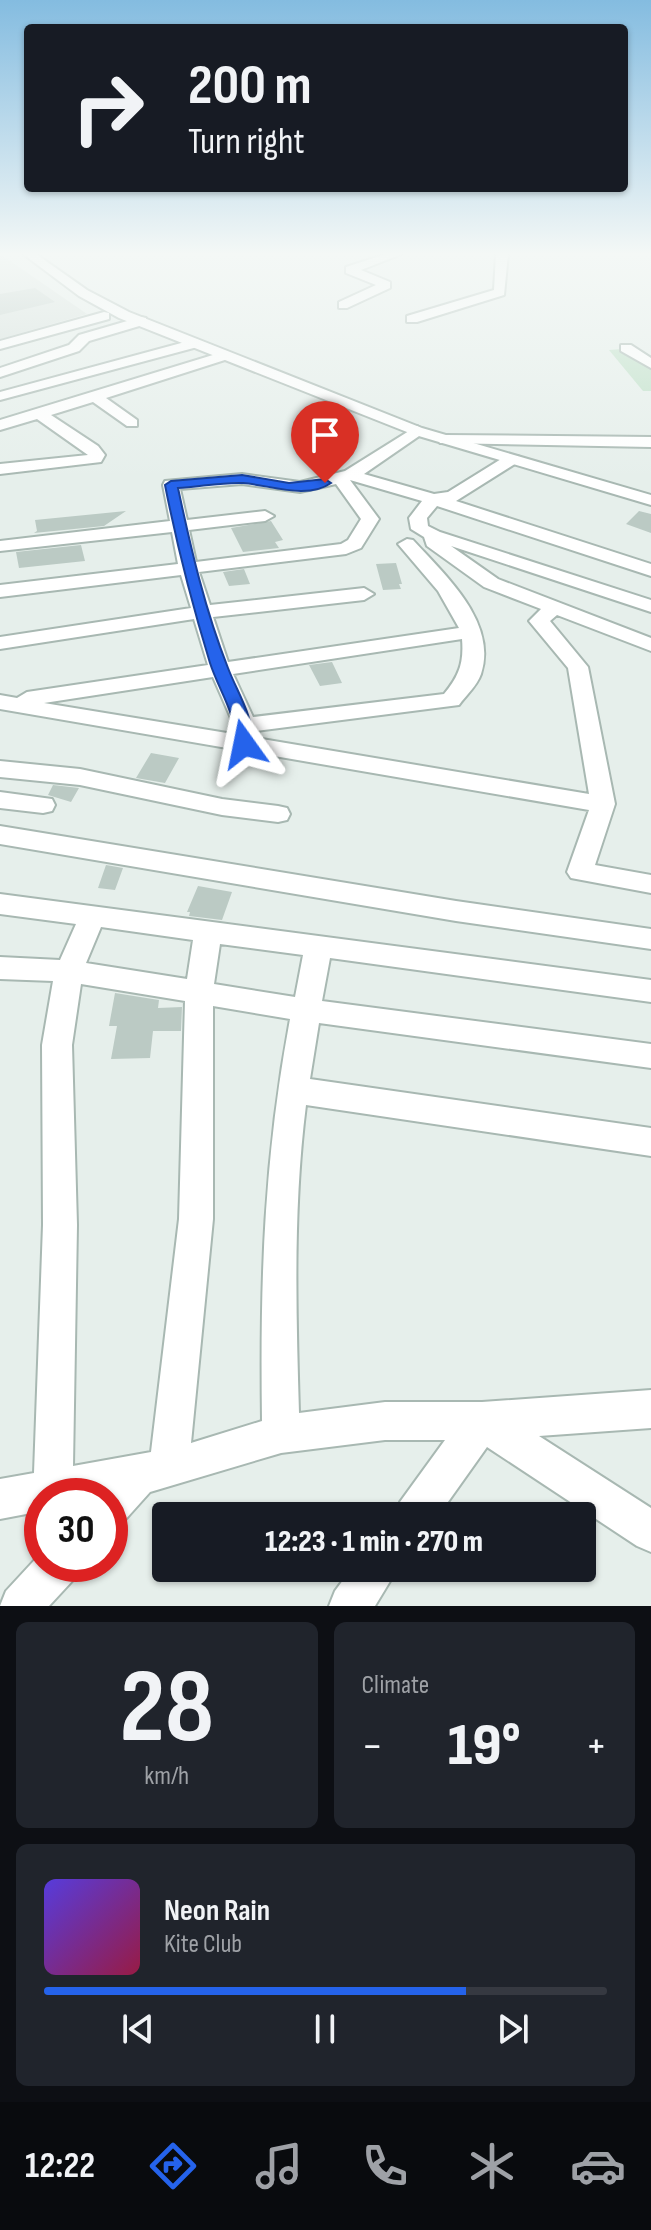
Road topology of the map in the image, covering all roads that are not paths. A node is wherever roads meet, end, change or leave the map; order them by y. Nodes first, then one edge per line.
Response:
1 (57, 329) edge
2 (114, 329) edge
3 (161, 329) edge
4 (196, 343) junction
5 (0, 345) edge
6 (651, 348) edge
7 (226, 355) junction
8 (651, 364) edge
9 (0, 373) edge
10 (3, 395) edge
11 (96, 397) junction
12 (39, 414) junction
13 (132, 423) dead end
14 (0, 425) edge
15 (417, 431) junction
16 (72, 435) junction
17 (446, 440) junction
18 (651, 442) edge
19 (512, 459) junction
20 (52, 466) junction
21 (0, 469) edge
22 (346, 477) junction
23 (433, 499) junction
24 (651, 500) edge
25 (265, 516) dead end
26 (179, 526) junction
27 (433, 534) junction
28 (407, 544) dead end
29 (0, 546) edge
30 (188, 568) junction
31 (651, 570) edge
32 (0, 591) edge
33 (364, 594) dead end
34 (651, 606) edge
35 (552, 609) junction
36 (204, 612) junction
37 (471, 632) junction
38 (0, 643) edge
39 (651, 645) edge
40 (220, 669) junction
41 (3, 702) edge
42 (244, 734) junction
43 (0, 769) edge
44 (0, 800) edge
45 (603, 804) junction
46 (43, 805) dead end
47 (278, 814) dead end
48 (0, 835) edge
49 (651, 884) edge
50 (0, 904) edge
51 (92, 917) junction
52 (208, 932) junction
53 (651, 939) edge
54 (318, 948) junction
55 (0, 968) edge
56 (69, 971) junction
57 (651, 991) edge
58 (199, 992) junction
59 (306, 1010) junction
60 (651, 1056) edge
61 (293, 1090) junction
62 (651, 1142) edge
63 (651, 1409) edge
64 (482, 1421) junction
65 (281, 1434) junction
66 (155, 1471) junction
67 (53, 1478) edge
68 (117, 1478) edge
69 (128, 1493) edge
70 (24, 1495) edge
71 (0, 1499) edge
72 (424, 1502) edge
73 (651, 1532) edge
74 (43, 1582) edge
75 (367, 1582) edge
76 (21, 1606) edge
77 (350, 1606) edge

1 - 5 street
2 - 9 street
3 - 4 street
4 - 7 street
4 - 10 street
6 - 8 street
7 - 11 street
7 - 15 street
10 - 12 street
11 - 12 street
11 - 13 street
12 - 14 street
12 - 16 street
15 - 17 street
15 - 22 street
16 - 20 street
16 - 20 street
17 - 18 street
17 - 19 street
19 - 23 street
19 - 24 street
20 - 21 street
22 - 23 street
22 - 26 street
22 - 30 street
23 - 27 street
23 - 31 street
25 - 26 street
26 - 29 street
26 - 30 street
27 - 34 street
27 - 35 street
28 - 37 street
30 - 32 street
30 - 36 street
33 - 36 street
35 - 39 street
35 - 45 street
36 - 38 street
36 - 40 street
37 - 40 street
37 - 42 street
40 - 41 street
40 - 42 street
41 - 42 street
42 - 45 street
43 - 47 street
44 - 46 street
45 - 49 street
48 - 53 street
50 - 51 street
51 - 52 street
51 - 56 street
52 - 54 street
52 - 58 street
54 - 57 street
54 - 59 street
55 - 56 street
56 - 58 street
56 - 67 street
58 - 59 street
58 - 66 street
59 - 60 street
59 - 61 street
61 - 62 street
61 - 65 street
63 - 64 street
64 - 65 street
64 - 72 street
64 - 73 street
65 - 66 street
66 - 68 street
66 - 69 street
70 - 71 street
74 - 76 street
75 - 77 street

